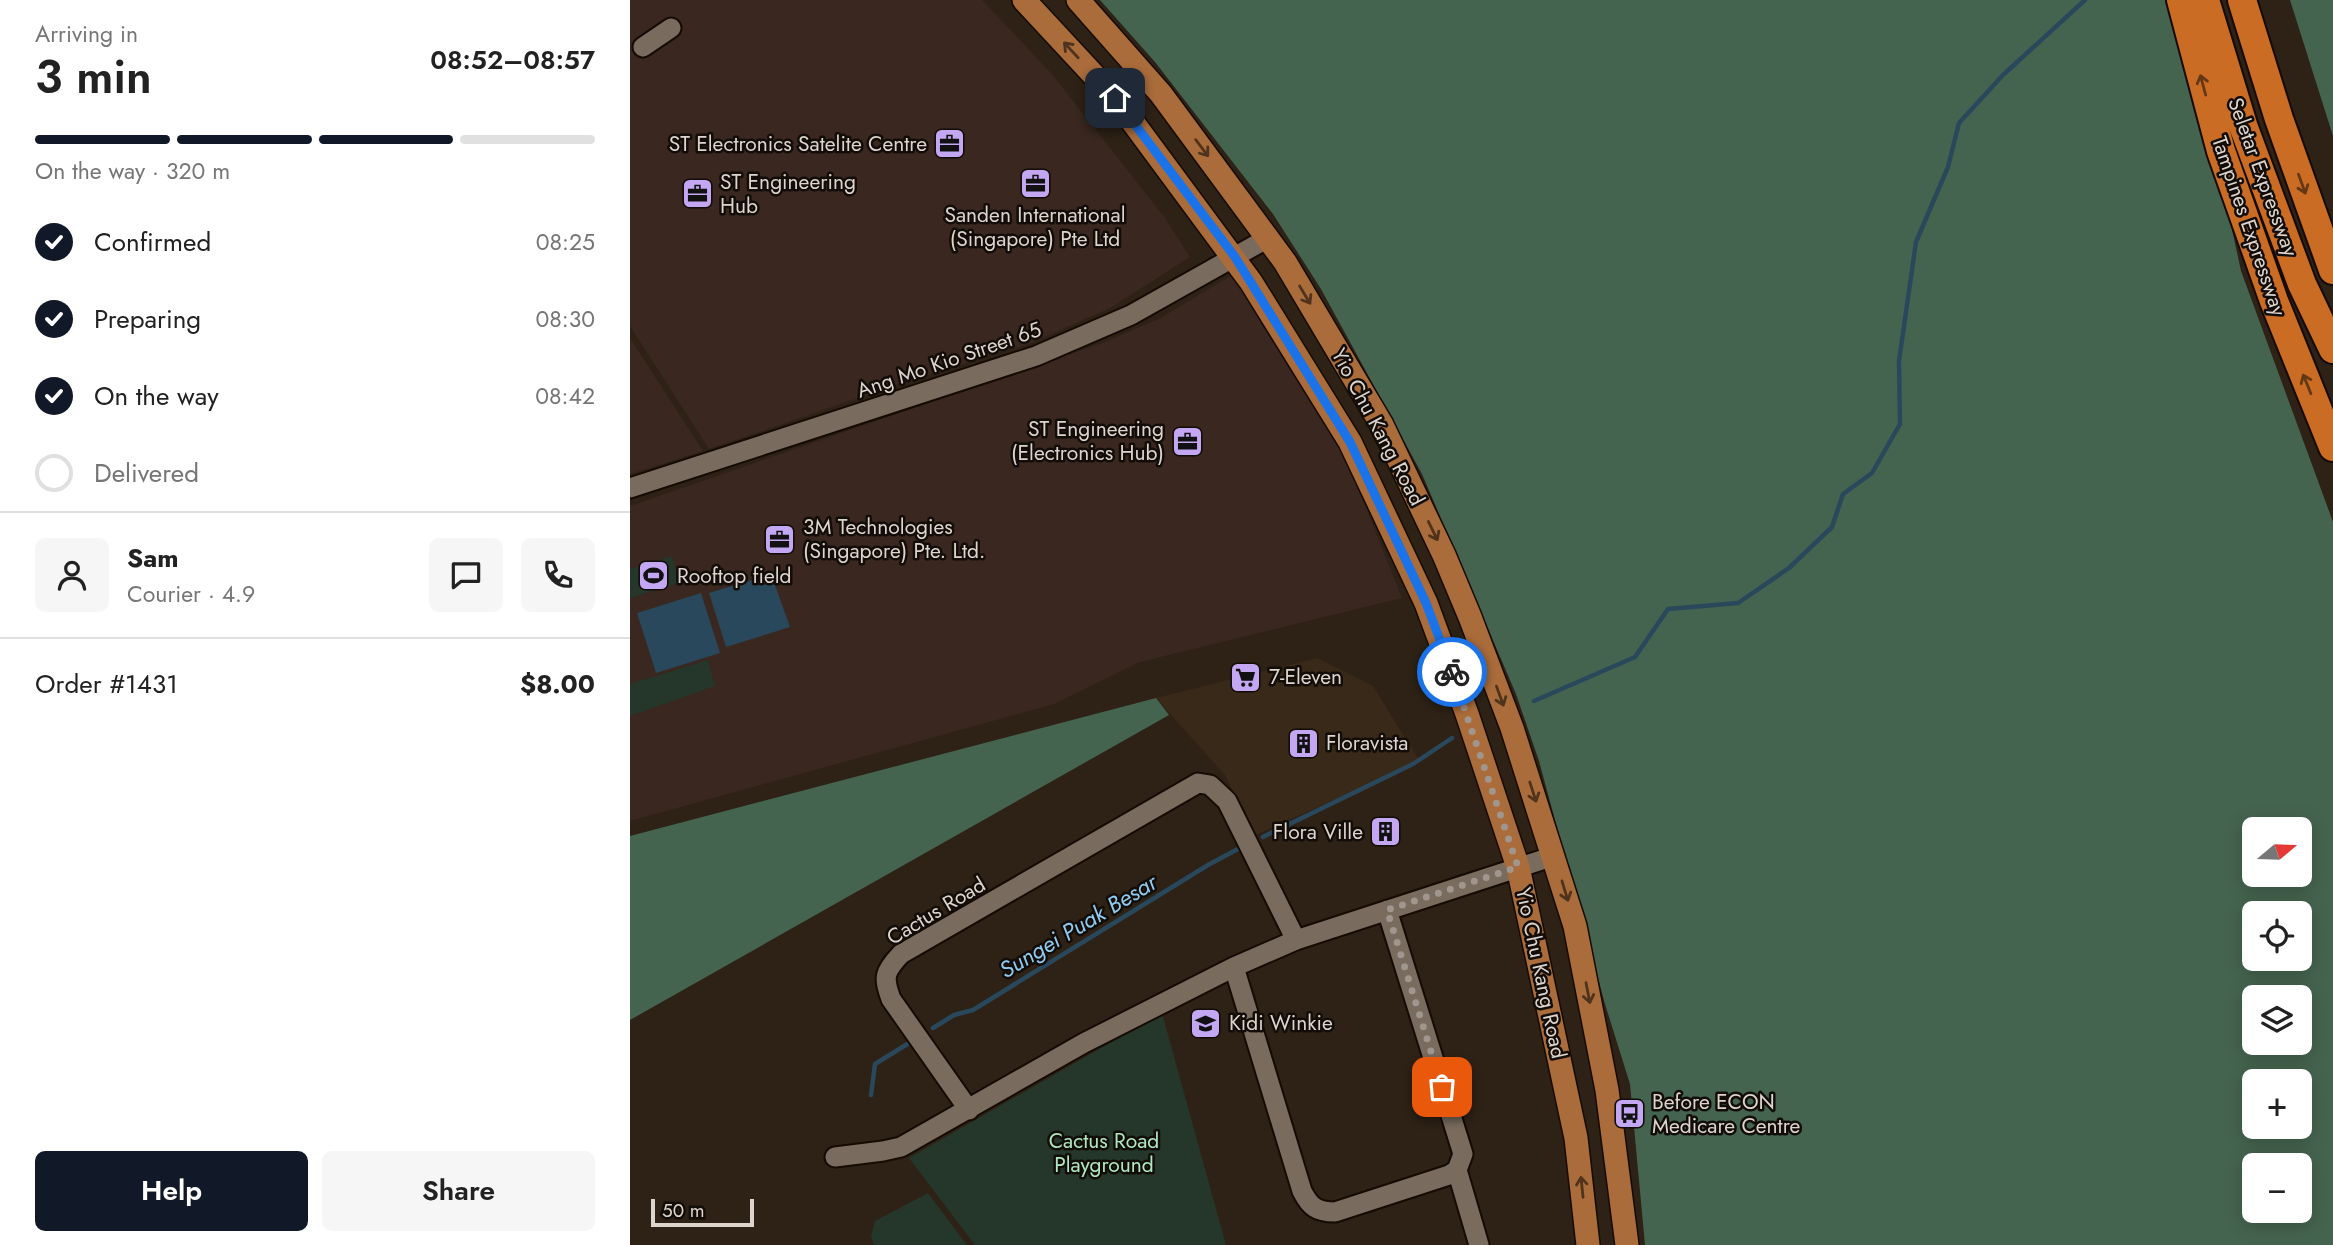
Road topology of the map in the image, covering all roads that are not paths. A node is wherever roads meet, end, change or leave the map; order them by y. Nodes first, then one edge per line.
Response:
1 (1024, 0) edge
2 (1078, 0) edge
3 (2181, 0) edge
4 (2205, 0) edge
5 (2242, 0) edge
6 (671, 28) dead end
7 (643, 47) dead end
8 (1268, 237) junction
9 (1235, 257) junction
10 (2333, 270) edge
11 (2333, 349) edge
12 (2333, 447) edge
13 (630, 488) edge
14 (1554, 856) junction
15 (1518, 867) junction
16 (1387, 910) junction
17 (1296, 940) junction
18 (1234, 967) junction
19 (969, 1110) junction
20 (835, 1157) dead end
21 (1457, 1170) junction
22 (1479, 1245) edge
23 (1588, 1245) edge
24 (1627, 1245) edge

9 -> 1 main road, Yio Chu Kang Road
2 -> 8 main road, Yio Chu Kang Road
12 -> 3 highway, Tampines Expressway
4 - 11 highway, Seletar Expressway
5 -> 10 highway, Seletar Expressway
6 - 7 street
8 - 9 street, Ang Mo Kio Street 65
8 -> 14 main road, Yio Chu Kang Road
9 - 13 street, Ang Mo Kio Street 65
9 - 15 main road, Yio Chu Kang Road
14 - 15 street
14 -> 24 main road, Yio Chu Kang Road
15 - 16 street
23 -> 15 main road, Yio Chu Kang Road
16 - 17 street
16 - 21 street
17 - 18 street
17 - 19 street, Cactus Road
18 - 19 street
18 - 21 street
19 - 20 street
21 - 22 street

